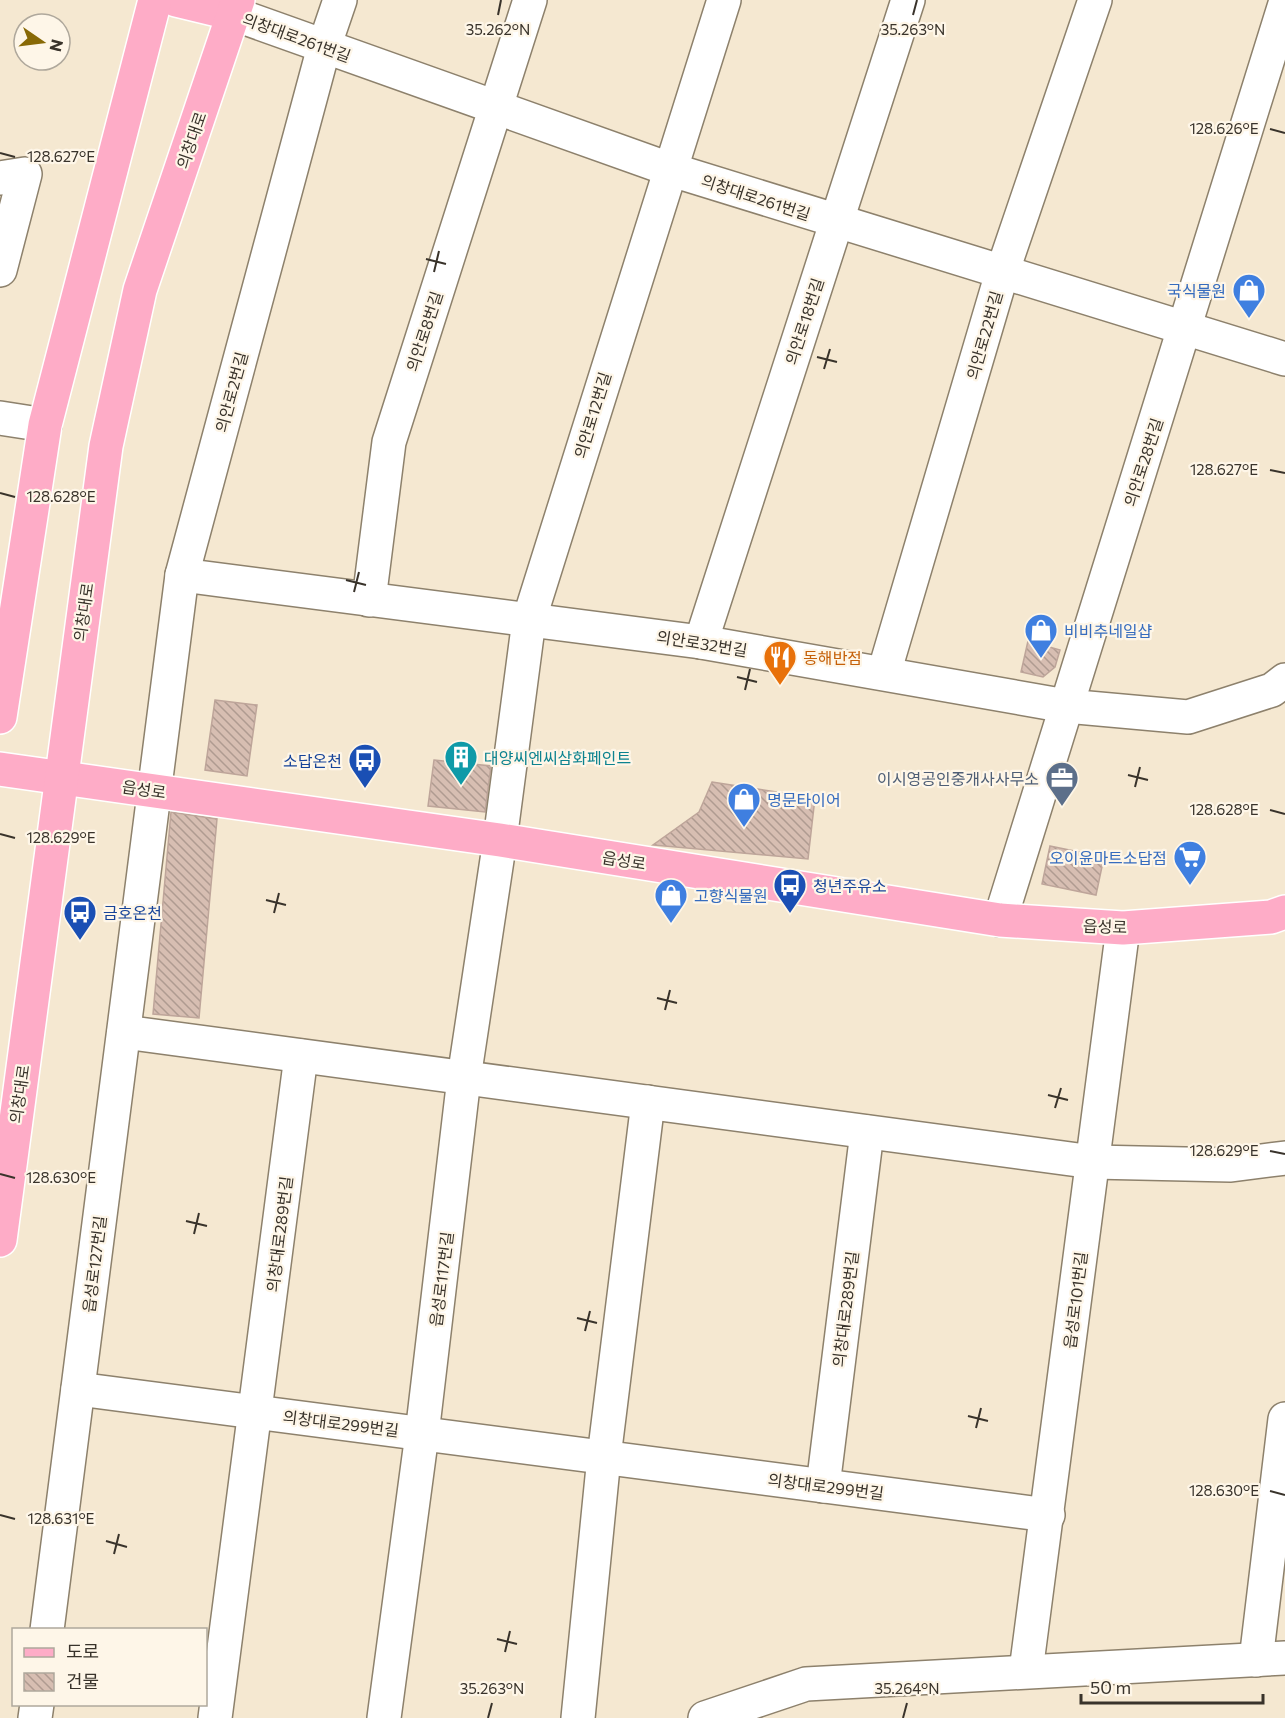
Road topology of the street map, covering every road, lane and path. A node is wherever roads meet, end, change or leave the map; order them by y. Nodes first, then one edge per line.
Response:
1 (155, 0) edge
2 (176, 0) edge
3 (340, 0) edge
4 (530, 0) edge
5 (724, 0) edge
6 (908, 0) edge
7 (1095, 0) edge
8 (1285, 4) edge
9 (236, 7) edge
10 (324, 47) junction
11 (495, 109) junction
12 (669, 169) junction
13 (0, 178) edge
14 (835, 222) junction
15 (0, 270) edge
16 (1002, 273) junction
17 (1185, 330) junction
18 (1285, 359) edge
19 (0, 418) edge
20 (45, 425) junction
21 (182, 575) junction
22 (369, 600) junction
23 (529, 620) junction
24 (701, 642) junction
25 (884, 673) junction
26 (1285, 680) edge
27 (1066, 706) junction
28 (0, 717) edge
29 (0, 769) edge
30 (61, 778) junction
31 (155, 791) junction
32 (500, 840) junction
33 (1285, 912) edge
34 (1000, 920) junction
35 (1123, 928) junction
36 (124, 1032) junction
37 (301, 1056) junction
38 (464, 1078) junction
39 (648, 1102) junction
40 (867, 1132) junction
41 (1285, 1158) edge
42 (1093, 1162) junction
43 (0, 1240) edge
44 (78, 1389) junction
45 (256, 1412) junction
46 (1285, 1419) edge
47 (423, 1434) junction
48 (604, 1457) junction
49 (823, 1486) junction
50 (1048, 1515) junction
51 (46, 1628) edge
52 (1271, 1659) edge
53 (1026, 1671) junction
54 (215, 1718) edge
55 (384, 1718) edge
56 (578, 1718) edge
57 (705, 1718) edge

1 - 20 main road
2 - 9 main road
3 - 10 street, 의안로2번길
4 - 11 street, 의안로8번길
5 - 12 street, 의안로12번길
6 - 14 street, 의안로18번길
7 - 16 street, 의안로22번길
8 - 17 street, 의안로28번길
9 - 10 street, 의창대로261번길
9 - 30 main road, 의창대로
10 - 11 street, 의창대로261번길
10 - 21 street, 의안로2번길
11 - 12 street, 의창대로261번길
11 - 22 street, 의안로8번길
12 - 14 street, 의창대로261번길
12 - 23 street, 의안로12번길
13 - 15 street
14 - 16 street, 의창대로261번길
14 - 24 street, 의안로18번길
16 - 17 street, 의창대로261번길
16 - 25 street, 의안로22번길
17 - 18 street, 의창대로261번길
17 - 27 street, 의안로28번길
19 - 20 street
20 - 28 main road
21 - 22 street, 의안로32번길
21 - 31 street, 의안로2번길
22 - 23 street, 의안로32번길
23 - 24 street, 의안로32번길
23 - 32 street, 의안로12번길
24 - 25 street, 의안로32번길
25 - 27 street, 의안로32번길
26 - 27 street, 의안로32번길
27 - 34 street, 의안로28번길
29 - 30 main road, 읍성로
30 - 31 main road, 읍성로
30 - 43 main road, 의창대로
31 - 32 main road, 읍성로
31 - 36 street, 읍성로127번길
32 - 34 main road, 읍성로
32 - 38 street, 읍성로117번길
33 - 35 main road, 읍성로
34 - 35 main road, 읍성로
35 - 42 street, 읍성로101번길
36 - 37 street
36 - 44 street, 읍성로127번길
37 - 38 street
37 - 45 street, 의창대로289번길
38 - 39 street
38 - 47 street, 읍성로117번길
39 - 40 street
39 - 48 street
40 - 42 street
40 - 49 street, 의창대로289번길
41 - 42 street
42 - 50 street, 읍성로101번길
44 - 45 street, 의창대로299번길
44 - 51 street, 읍성로127번길
45 - 47 street, 의창대로299번길
45 - 54 street
46 - 52 street
47 - 48 street, 의창대로299번길
47 - 55 street, 읍성로117번길
48 - 49 street, 의창대로299번길
48 - 56 street
49 - 50 street, 의창대로299번길
50 - 53 street, 읍성로101번길
52 - 53 street
53 - 57 street

